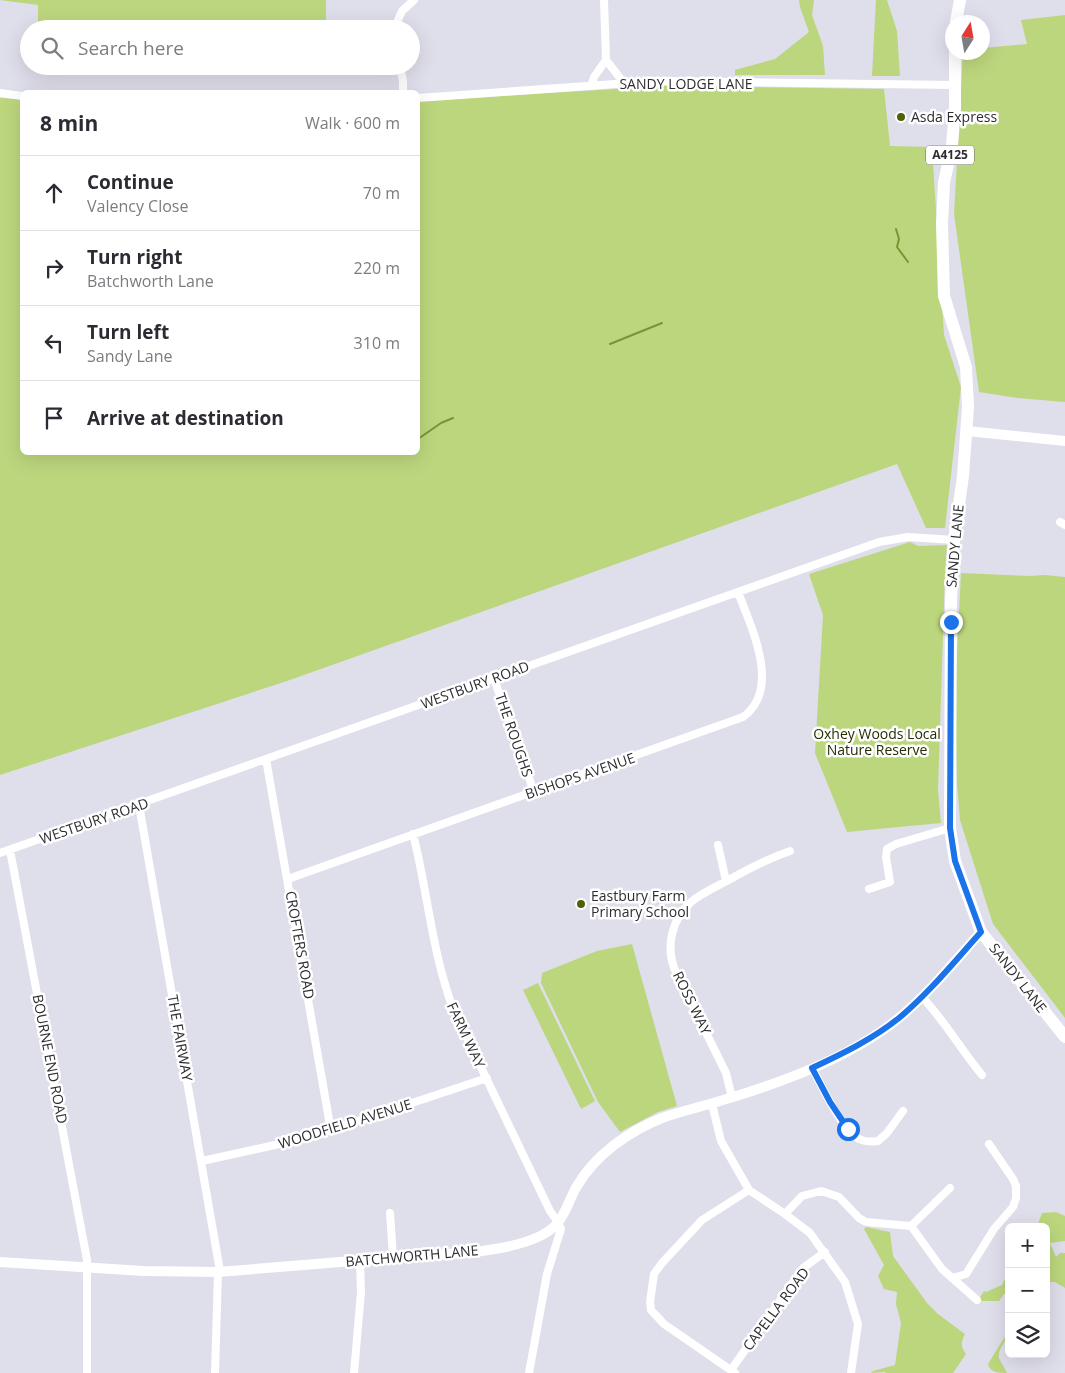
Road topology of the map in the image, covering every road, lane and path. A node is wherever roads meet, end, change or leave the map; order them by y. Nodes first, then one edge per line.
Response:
1 (414, 0) edge
2 (604, 0) edge
3 (960, 0) edge
4 (957, 15) edge
5 (398, 20) edge
6 (606, 60) junction
7 (955, 60) edge
8 (402, 75) edge
9 (624, 83) junction
10 (955, 85) junction
11 (591, 86) junction
12 (403, 90) edge
13 (0, 93) edge
14 (20, 96) edge
15 (420, 98) edge
16 (966, 431) junction
17 (1065, 441) edge
18 (954, 540) junction
19 (738, 592) junction
20 (494, 679) junction
21 (266, 759) junction
22 (534, 792) junction
23 (139, 805) junction
24 (950, 828) junction
25 (413, 834) junction
26 (718, 845) dead end
27 (10, 850) junction
28 (790, 851) dead end
29 (0, 853) edge
30 (288, 879) junction
31 (726, 881) junction
32 (869, 890) dead end
33 (981, 932) junction
34 (922, 998) junction
35 (1065, 1038) edge
36 (812, 1068) junction
37 (982, 1075) dead end
38 (487, 1078) junction
39 (732, 1098) junction
40 (712, 1104) junction
41 (903, 1111) dead end
42 (331, 1131) junction
43 (989, 1144) dead end
44 (202, 1161) junction
45 (950, 1188) dead end
46 (749, 1190) junction
47 (390, 1213) dead end
48 (785, 1214) junction
49 (558, 1222) junction
50 (911, 1226) junction
51 (825, 1252) junction
52 (393, 1257) junction
53 (360, 1260) junction
54 (2, 1262) edge
55 (88, 1268) junction
56 (219, 1272) junction
57 (966, 1274) junction
58 (952, 1278) junction
59 (965, 1289) junction
60 (977, 1300) dead end
61 (733, 1372) edge
62 (87, 1373) edge
63 (215, 1373) edge
64 (354, 1373) edge
65 (529, 1373) edge
66 (851, 1373) edge

1 - 5 street
2 - 6 street
3 - 4 main road
6 - 9 street
6 - 11 street
7 - 10 main road, A4125
8 - 12 street
9 - 10 street, SANDY LODGE LANE
9 - 11 street, SANDY LODGE LANE
10 - 16 main road, SANDY LANE / A4125
11 - 15 street, SANDY LODGE LANE
13 - 14 street
16 - 17 street
16 - 18 main road, SANDY LANE / A4125
18 - 19 street, WESTBURY ROAD
18 - 24 main road, SANDY LANE / A4125
19 - 20 street, WESTBURY ROAD
19 - 22 street, BISHOPS AVENUE
20 - 21 street, WESTBURY ROAD
20 - 22 street, THE ROUGHS
21 - 23 street, WESTBURY ROAD
21 - 30 street, CROFTERS ROAD
22 - 25 street, BISHOPS AVENUE
23 - 27 street, WESTBURY ROAD
23 - 44 street, THE FAIRWAY
24 - 32 street
24 - 33 main road, SANDY LANE / A4125
25 - 30 street, BISHOPS AVENUE
25 - 38 street, FARM WAY
26 - 31 street
27 - 29 street, WESTBURY ROAD
27 - 55 street, BOURNE END ROAD
28 - 31 street, ROSS WAY
30 - 42 street, CROFTERS ROAD
31 - 39 street, ROSS WAY
33 - 34 street, BATCHWORTH LANE
33 - 35 main road, SANDY LANE / A4125
34 - 36 street, BATCHWORTH LANE
34 - 37 street
36 - 39 street, BATCHWORTH LANE
36 - 41 street
38 - 42 street, WOODFIELD AVENUE
38 - 49 street, FARM WAY
39 - 40 street, BATCHWORTH LANE
40 - 46 street
40 - 49 street, BATCHWORTH LANE
42 - 44 street, WOODFIELD AVENUE
43 - 57 street
44 - 56 street, THE FAIRWAY
45 - 50 street
46 - 48 street
46 - 61 street
47 - 52 street
48 - 50 street
48 - 51 street
49 - 52 street, BATCHWORTH LANE
49 - 65 street
50 - 58 street
51 - 61 street, CAPELLA ROAD
51 - 66 street
52 - 53 street, BATCHWORTH LANE
53 - 56 street, BATCHWORTH LANE
53 - 64 street
54 - 55 street, BATCHWORTH LANE
55 - 56 street, BATCHWORTH LANE
55 - 62 street, BOURNE END ROAD
56 - 63 street, THE FAIRWAY
57 - 58 street
57 - 59 street
58 - 59 street
59 - 60 street

